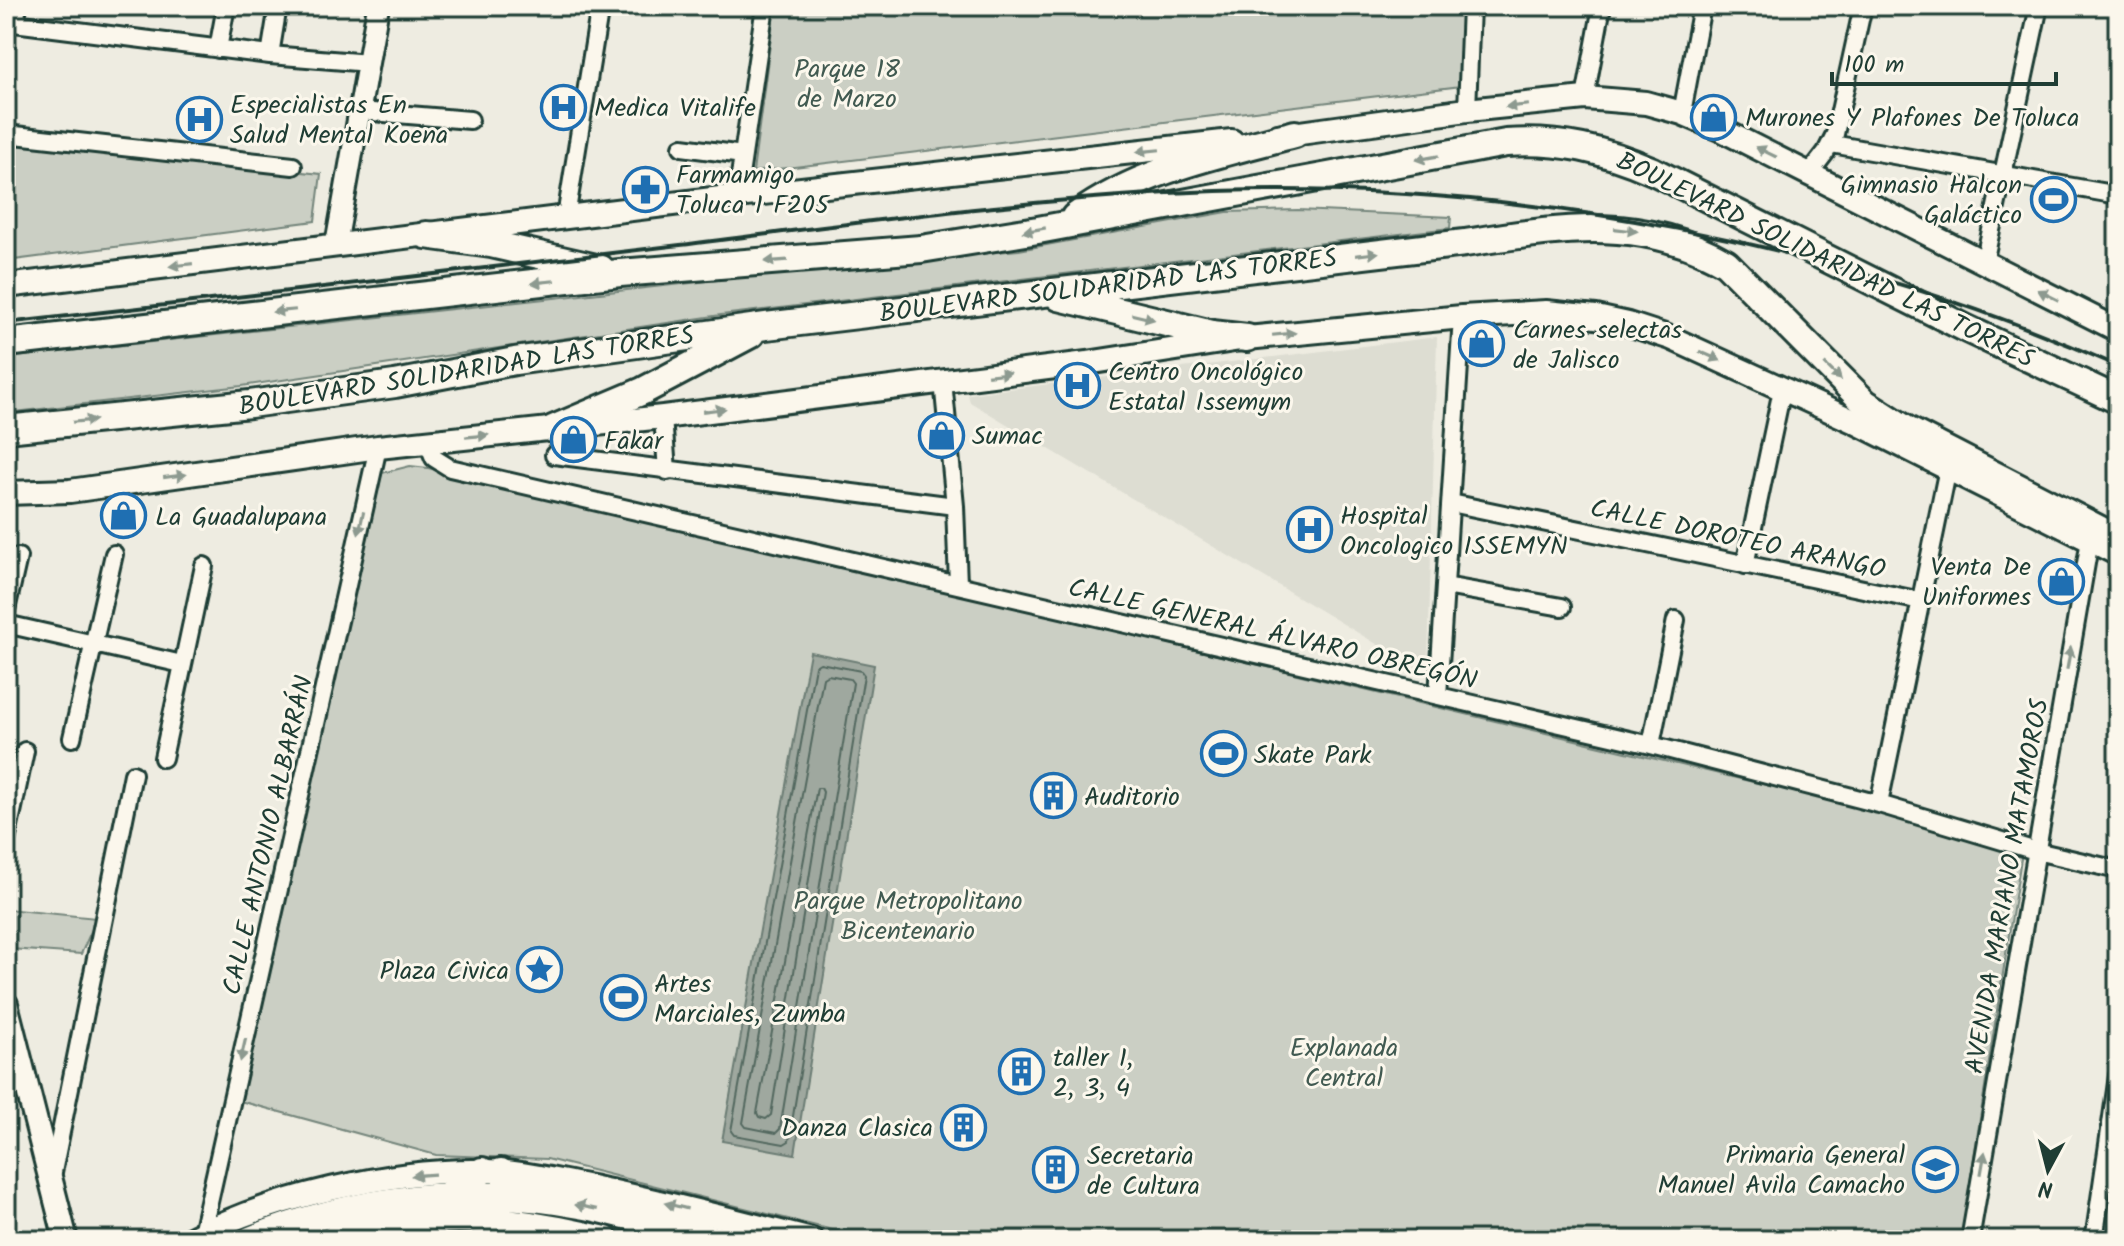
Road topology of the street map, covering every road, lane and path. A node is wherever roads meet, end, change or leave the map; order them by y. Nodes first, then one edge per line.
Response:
1 (226, 6) edge
2 (278, 6) edge
3 (378, 6) edge
4 (600, 6) edge
5 (765, 6) edge
6 (1471, 6) edge
7 (1602, 6) edge
8 (1702, 6) edge
9 (1863, 6) edge
10 (2039, 6) edge
11 (13, 17) edge
12 (218, 49) junction
13 (270, 55) junction
14 (369, 63) junction
15 (1585, 98) junction
16 (1467, 110) junction
17 (360, 111) junction
18 (1682, 113) junction
19 (470, 120) dead end
20 (6, 134) edge
21 (1295, 134) junction
22 (1832, 144) junction
23 (682, 147) dead end
24 (743, 155) junction
25 (293, 166) dead end
26 (1809, 174) junction
27 (2003, 174) junction
28 (2118, 195) edge
29 (737, 196) junction
30 (566, 217) junction
31 (1066, 224) junction
32 (426, 235) junction
33 (336, 245) junction
34 (1984, 263) junction
35 (620, 273) junction
36 (6, 286) edge
37 (1040, 292) junction
38 (1462, 317) junction
39 (766, 326) junction
40 (2118, 330) edge
41 (1247, 338) junction
42 (6, 343) edge
43 (943, 381) junction
44 (1782, 390) junction
45 (2118, 400) edge
46 (663, 417) junction
47 (6, 429) edge
48 (427, 441) junction
49 (553, 442) junction
50 (378, 447) junction
51 (1948, 468) junction
52 (667, 471) junction
53 (6, 493) edge
54 (1451, 503) junction
55 (955, 506) junction
56 (2118, 539) edge
57 (2090, 540) junction
58 (114, 554) dead end
59 (2118, 554) edge
60 (18, 557) dead end
61 (1745, 565) junction
62 (204, 566) dead end
63 (958, 584) junction
64 (1445, 586) junction
65 (1921, 601) junction
66 (1562, 607) dead end
67 (6, 610) edge
68 (1676, 620) dead end
69 (6, 624) edge
70 (94, 644) junction
71 (182, 664) junction
72 (1438, 696) junction
73 (72, 738) dead end
74 (1651, 745) junction
75 (25, 751) dead end
76 (163, 758) dead end
77 (133, 774) dead end
78 (1879, 804) junction
79 (6, 841) edge
80 (2036, 851) junction
81 (2118, 870) edge
82 (6, 1004) edge
83 (2118, 1076) edge
84 (491, 1171) junction
85 (50, 1186) junction
86 (449, 1194) junction
87 (543, 1200) junction
88 (195, 1236) edge
89 (66, 1240) edge
90 (250, 1240) edge
91 (332, 1240) edge
92 (605, 1240) edge
93 (716, 1240) edge
94 (812, 1240) edge
95 (1970, 1240) edge
96 (2094, 1240) edge

1 - 12 street
2 - 13 street
3 - 14 street
4 - 30 street
5 - 24 street
6 - 16 street
7 - 15 street
8 - 18 street
9 - 22 street
10 - 27 street
11 - 12 street
12 - 13 street
13 - 14 street
14 - 17 street
15 -> 16 main road
15 - 18 main road
16 - 21 main road
17 - 19 street
17 - 33 street
26 -> 18 main road
20 - 25 street
21 -> 29 main road
21 - 31 highway
22 - 26 street
22 - 27 street
23 - 24 street
24 - 29 street
26 - 34 main road
27 - 28 street
27 - 34 street
29 - 30 main road
30 - 32 main road
31 -> 35 highway, BOULEVARD SOLIDARIDAD LAS TORRES
45 -> 31 highway, BOULEVARD SOLIDARIDAD LAS TORRES
32 - 33 main road
32 - 35 highway
33 -> 36 main road
40 -> 34 main road
35 -> 42 highway, BOULEVARD SOLIDARIDAD LAS TORRES
37 - 39 highway, BOULEVARD SOLIDARIDAD LAS TORRES
37 -> 41 highway
37 -> 56 highway, BOULEVARD SOLIDARIDAD LAS TORRES
41 -> 38 main road
38 -> 44 main road
38 - 54 street
47 -> 39 highway, BOULEVARD SOLIDARIDAD LAS TORRES
39 - 49 highway
43 -> 41 main road
46 -> 43 main road
43 - 55 street
44 - 51 main road
44 - 61 street
46 - 49 main road
46 - 52 street
48 -> 49 main road
48 - 50 main road
48 - 63 street, CALLE GENERAL ÁLVARO OBREGÓN
49 - 52 street
53 -> 50 main road
50 -> 88 street, CALLE ANTONIO ALBARRÁN
51 - 57 main road
51 - 65 street
52 - 55 street
54 - 61 street, CALLE DOROTEO ARANGO
54 - 64 street
55 - 63 street
57 - 59 main road
80 -> 57 street, AVENIDA MARIANO MATAMOROS
58 - 70 street
60 - 67 street
61 - 65 street, CALLE DOROTEO ARANGO
62 - 71 street
63 - 72 street, CALLE GENERAL ÁLVARO OBREGÓN
64 - 66 street
64 - 72 street
65 - 78 street
68 - 74 street
69 - 70 street
70 - 71 street
70 - 73 street
71 - 76 street
72 - 74 street, CALLE GENERAL ÁLVARO OBREGÓN
74 - 78 street, CALLE GENERAL ÁLVARO OBREGÓN
75 - 79 street
77 - 85 street
78 - 80 street, CALLE GENERAL ÁLVARO OBREGÓN
80 - 81 street, CALLE GENERAL ÁLVARO OBREGÓN
95 -> 80 street, AVENIDA MARIANO MATAMOROS
82 - 85 main road
83 - 96 street
84 - 86 highway
84 - 87 highway
84 -> 88 main road
94 -> 84 main road
85 - 89 main road
86 - 87 highway
86 - 90 highway
93 -> 87 highway
91 - 92 highway

